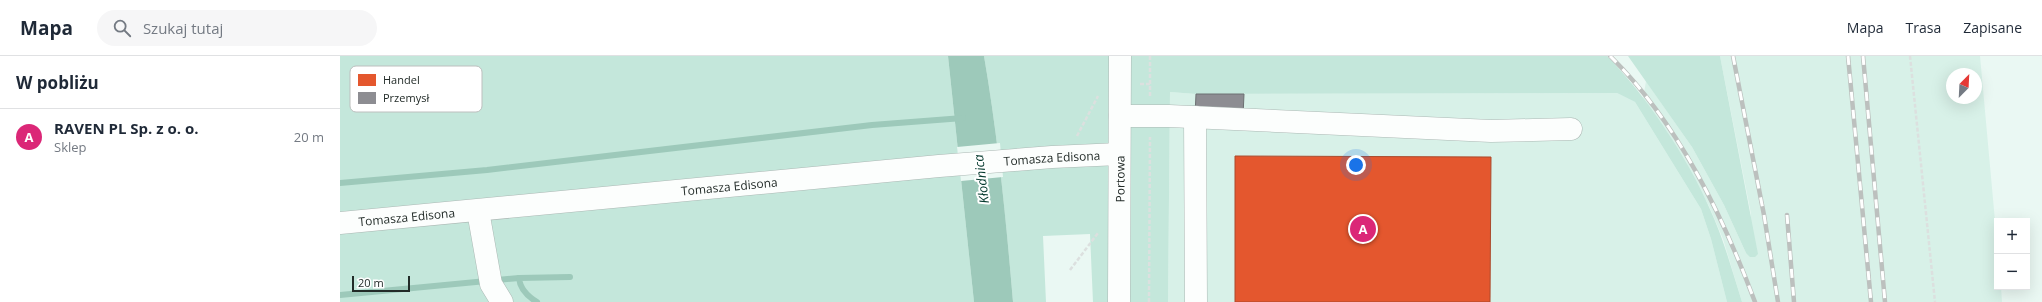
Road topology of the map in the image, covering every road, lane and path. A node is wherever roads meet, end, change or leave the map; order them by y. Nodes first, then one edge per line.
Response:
1 (1120, 56) edge
2 (1150, 56) edge
3 (1910, 56) edge
4 (1098, 90) dead end
5 (1120, 116) junction
6 (1150, 116) junction
7 (1195, 117) junction
8 (1571, 129) dead end
9 (1075, 140) dead end
10 (1119, 154) junction
11 (478, 211) junction
12 (340, 223) edge
13 (1100, 231) dead end
14 (1070, 270) dead end
15 (502, 302) edge
16 (1119, 302) edge
17 (1149, 302) edge
18 (1196, 302) edge
19 (1935, 302) edge

1 - 5 street, Portowa
2 - 6 path
3 - 19 path
4 - 9 path
5 - 6 street
5 - 10 street, Portowa
6 - 7 street
6 - 17 path
7 - 8 street
7 - 18 street
10 - 11 street, Tomasza Edisona
10 - 16 street, Portowa
11 - 12 street, Tomasza Edisona
11 - 15 street
13 - 14 path

